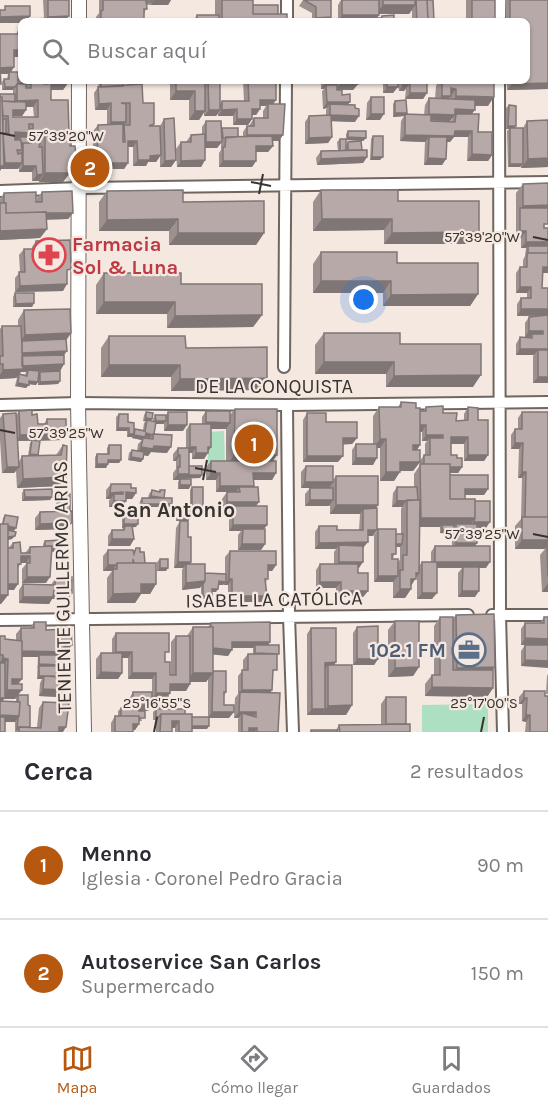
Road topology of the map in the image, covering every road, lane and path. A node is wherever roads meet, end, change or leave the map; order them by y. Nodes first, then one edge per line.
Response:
1 (79, 0) edge
2 (287, 0) edge
3 (500, 0) edge
4 (79, 18) edge
5 (287, 18) edge
6 (500, 18) edge
7 (79, 84) edge
8 (286, 84) edge
9 (499, 84) edge
10 (548, 182) edge
11 (498, 183) junction
12 (285, 185) junction
13 (80, 188) junction
14 (0, 191) edge
15 (284, 367) dead end
16 (548, 402) edge
17 (78, 403) junction
18 (499, 403) junction
19 (0, 405) edge
20 (287, 405) junction
21 (500, 615) junction
22 (548, 615) edge
23 (289, 616) junction
24 (82, 619) junction
25 (0, 620) edge
26 (84, 732) edge
27 (293, 732) edge
28 (503, 732) edge

1 - 4 street
2 - 5 street
3 - 6 street
7 - 13 street, TENIENTE GUILLERMO ARIAS
8 - 12 street
9 - 11 street
10 - 11 street
11 - 12 street
11 - 18 street
12 - 13 street
12 - 15 street
13 - 14 street
13 - 17 street, TENIENTE GUILLERMO ARIAS
16 - 18 street, DE LA CONQUISTA
17 - 19 street, DE LA CONQUISTA
17 - 20 street, DE LA CONQUISTA
17 - 24 street, TENIENTE GUILLERMO ARIAS
18 - 20 street, DE LA CONQUISTA
18 - 21 street
20 - 23 street
21 - 22 street, ISABEL LA CATÓLICA
21 - 23 street, ISABEL LA CATÓLICA
21 - 28 street
23 - 24 street, ISABEL LA CATÓLICA
23 - 27 street
24 - 25 street, ISABEL LA CATÓLICA
24 - 26 street, TENIENTE GUILLERMO ARIAS

